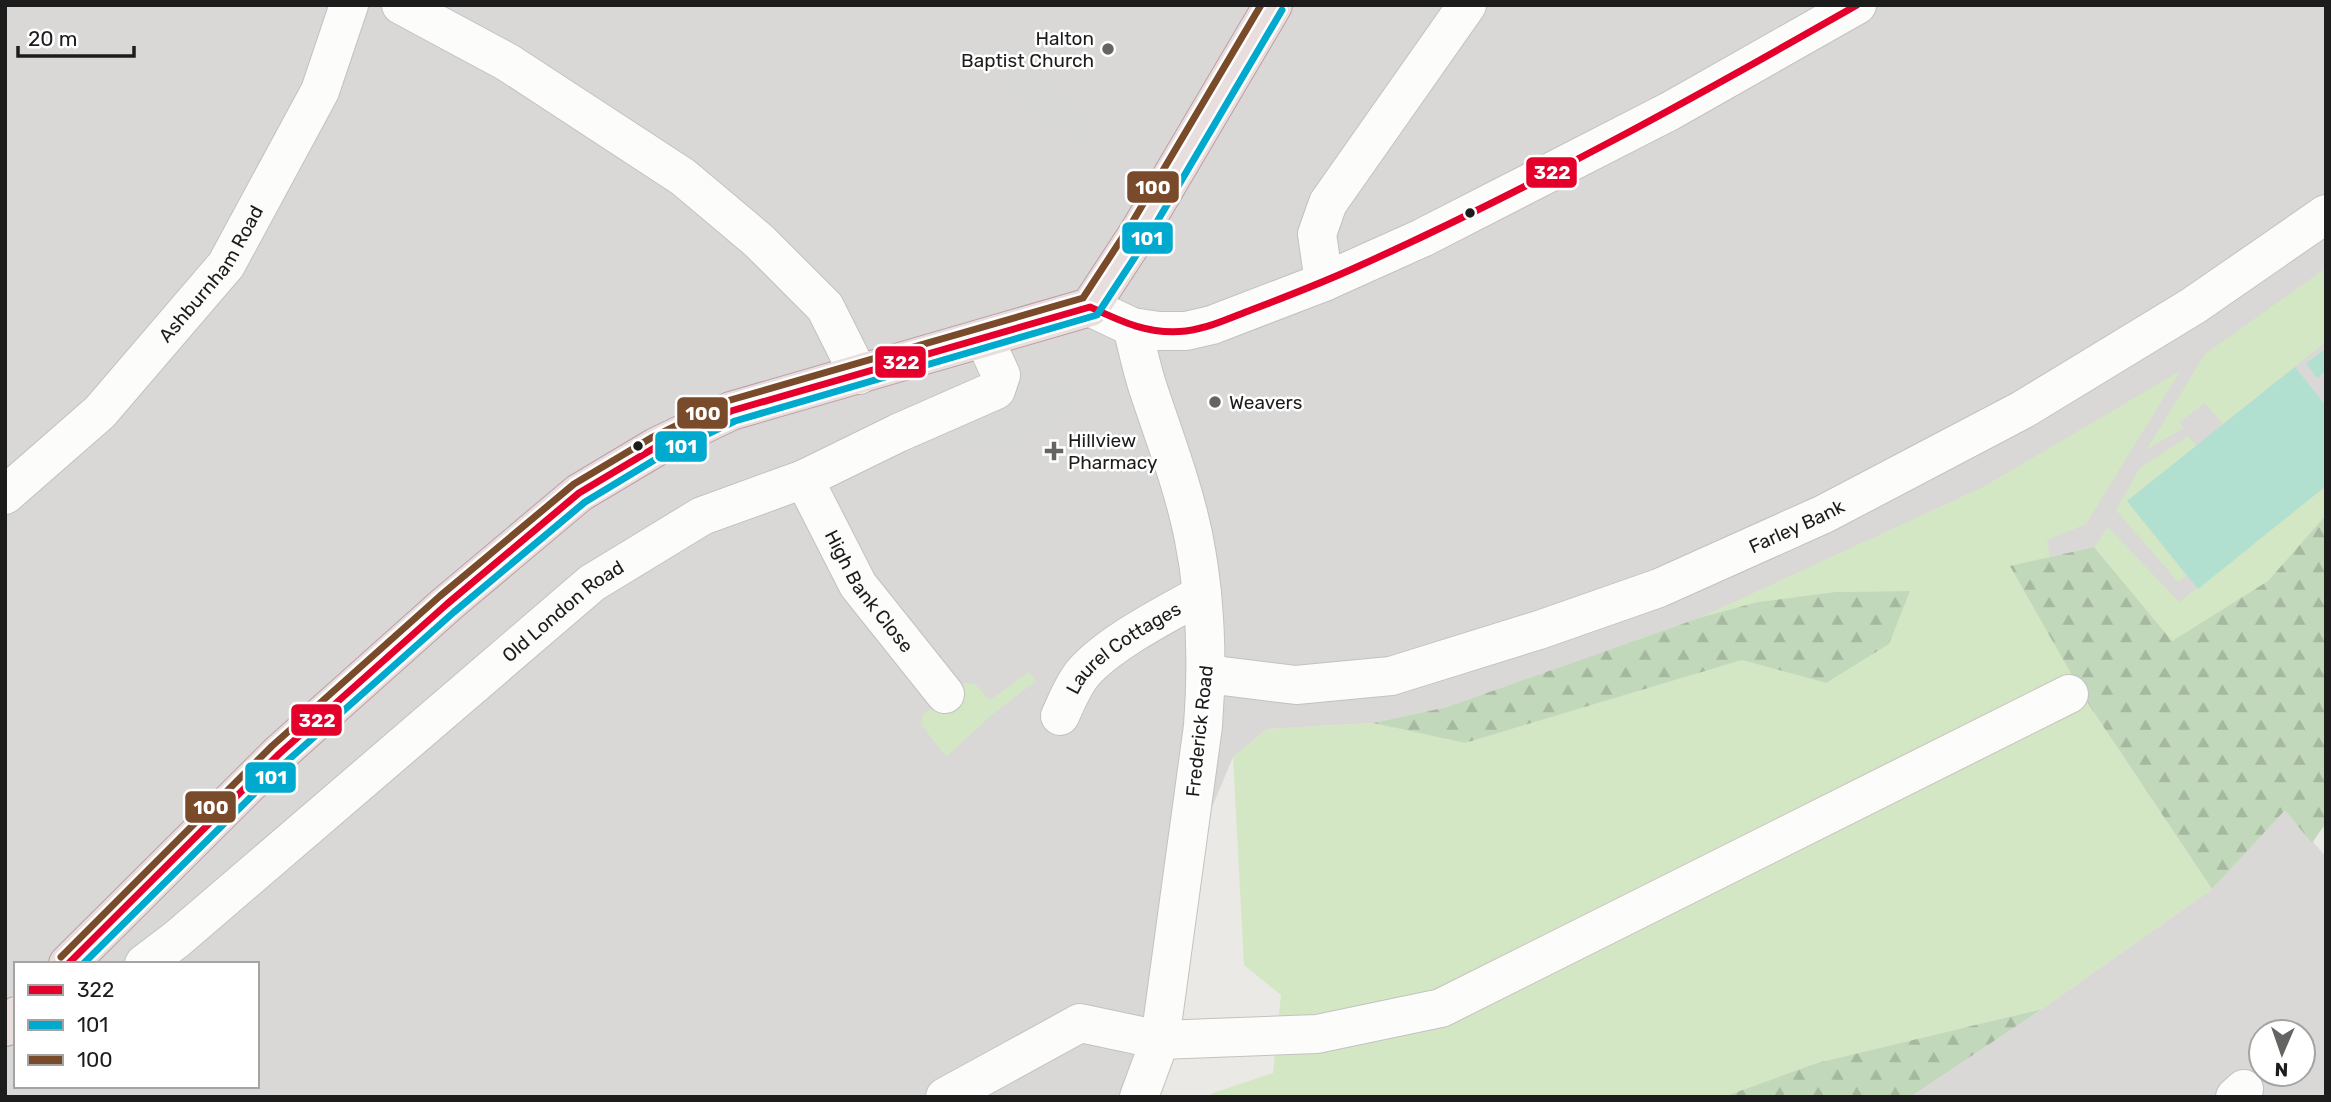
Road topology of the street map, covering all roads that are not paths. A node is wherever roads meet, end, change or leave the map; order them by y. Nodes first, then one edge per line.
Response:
1 (349, 5) edge
2 (401, 5) edge
3 (1273, 5) edge
4 (1467, 5) edge
5 (1843, 9) edge
6 (2326, 214) edge
7 (1324, 282) junction
8 (1090, 307) junction
9 (1132, 327) junction
10 (984, 338) junction
11 (859, 375) junction
12 (804, 479) junction
13 (5, 495) edge
14 (1202, 594) junction
15 (1207, 674) junction
16 (945, 694) dead end
17 (2069, 694) dead end
18 (1060, 716) dead end
19 (70, 962) edge
20 (146, 962) edge
21 (1160, 1040) junction
22 (945, 1097) edge
23 (1139, 1097) edge

1 - 13 street, Ashburnham Road
2 - 11 street
3 - 8 highway
4 - 7 street
5 - 7 street
6 - 15 street, Farley Bank
7 - 9 street
8 - 9 street
8 - 10 highway
9 - 14 street, Frederick Road
10 - 11 highway
10 - 12 street, Old London Road
11 - 19 highway
12 - 16 street, High Bank Close
12 - 20 street, Old London Road
14 - 15 street, Frederick Road
14 - 18 street, Laurel Cottages
15 - 21 street, Frederick Road
17 - 21 street
21 - 22 street
21 - 23 street, Frederick Road

